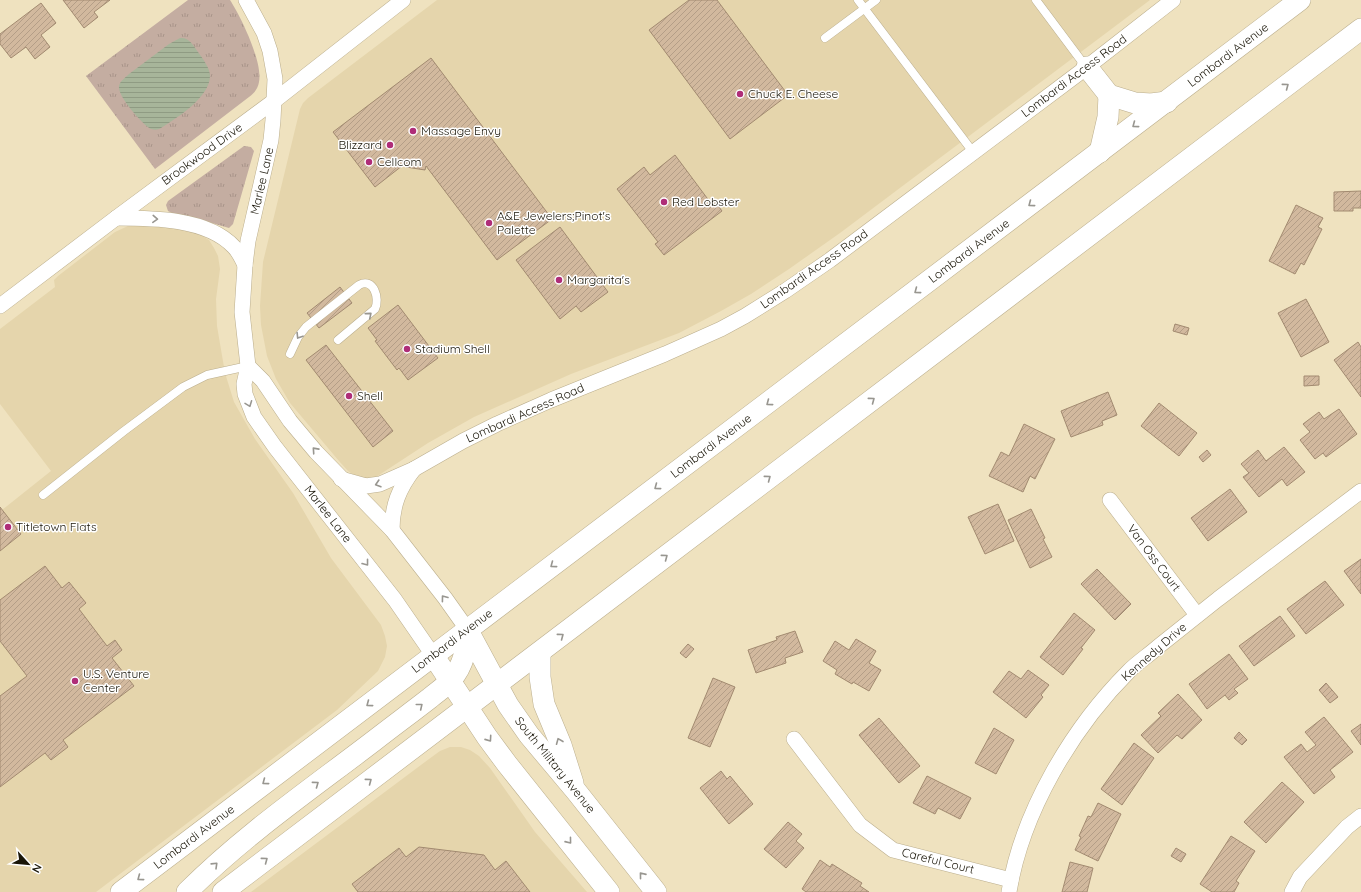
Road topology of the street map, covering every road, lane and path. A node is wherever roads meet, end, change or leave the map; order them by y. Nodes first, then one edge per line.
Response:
1 (246, 0) edge
2 (403, 0) edge
3 (858, 0) edge
4 (876, 0) edge
5 (1036, 0) edge
6 (1173, 0) edge
7 (1300, 0) edge
8 (864, 9) junction
9 (1361, 29) edge
10 (825, 38) dead end
11 (1087, 67) junction
12 (1108, 95) junction
13 (274, 102) junction
14 (1167, 102) junction
15 (973, 152) junction
16 (1100, 152) junction
17 (116, 218) junction
18 (245, 266) junction
19 (0, 306) edge
20 (338, 340) dead end
21 (290, 354) dead end
22 (248, 366) junction
23 (414, 469) junction
24 (341, 479) junction
25 (1361, 491) edge
26 (42, 495) dead end
27 (1110, 500) dead end
28 (392, 530) junction
29 (1197, 615) junction
30 (467, 629) junction
31 (540, 653) junction
32 (433, 655) junction
33 (450, 681) junction
34 (497, 685) junction
35 (467, 706) junction
36 (794, 739) dead end
37 (576, 791) junction
38 (1361, 816) edge
39 (1010, 886) edge
40 (121, 892) edge
41 (187, 892) edge
42 (223, 892) edge
43 (609, 892) edge
44 (656, 892) edge
45 (1292, 892) edge

1 - 13 street, Marlee Lane
2 - 13 street, Brookwood Drive
3 - 8 lane
4 - 8 lane
5 - 11 lane
6 - 11 street, Lombardi Access Road
7 - 14 main road, Lombardi Avenue
8 - 10 lane
8 - 15 lane
31 -> 9 main road
11 - 12 main road
11 - 15 street, Lombardi Access Road
12 - 14 main road
12 - 16 main road
13 - 17 street, Brookwood Drive
13 - 18 street, Marlee Lane
14 -> 16 main road, Lombardi Avenue
15 - 23 street, Lombardi Access Road
16 -> 30 main road, Lombardi Avenue
17 -> 18 street
17 - 19 street, Brookwood Drive
18 - 22 street, Marlee Lane
20 -> 21 lane
24 -> 22 street
22 - 26 lane
22 -> 32 street, Marlee Lane
23 -> 24 street, Lombardi Access Road
23 - 28 street, Lombardi Access Road
24 - 28 street
25 - 29 street, Kennedy Drive
27 - 29 street, Van Oss Court
30 -> 28 street
29 - 39 street, Kennedy Drive
30 - 32 main road, Lombardi Avenue
30 - 33 main road
30 - 34 main road, South Military Avenue
31 - 34 main road
37 -> 31 main road
32 - 33 main road
32 -> 40 main road, Lombardi Avenue
33 - 35 main road
41 -> 33 main road
34 - 35 main road
34 - 37 main road, South Military Avenue
42 -> 35 main road
35 -> 43 main road
36 - 39 street, Careful Court
44 -> 37 main road, South Military Avenue
38 - 45 street

